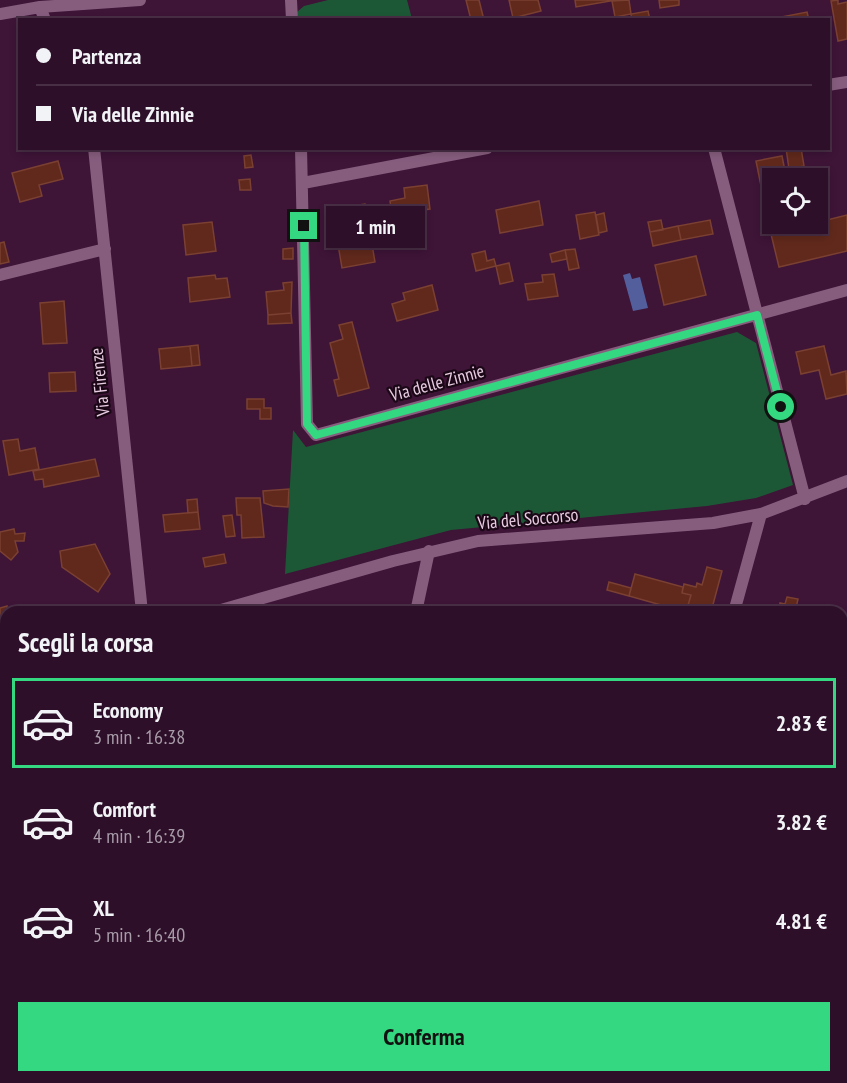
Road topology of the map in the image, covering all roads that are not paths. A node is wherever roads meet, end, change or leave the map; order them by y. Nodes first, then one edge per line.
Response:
1 (140, 0) edge
2 (291, 0) edge
3 (40, 7) junction
4 (0, 14) edge
5 (44, 18) edge
6 (292, 18) edge
7 (847, 82) edge
8 (830, 85) edge
9 (94, 150) edge
10 (301, 150) edge
11 (476, 150) edge
12 (715, 150) edge
13 (303, 183) junction
14 (105, 249) junction
15 (0, 275) edge
16 (847, 291) edge
17 (757, 315) junction
18 (847, 481) edge
19 (805, 499) junction
20 (761, 514) junction
21 (429, 551) junction
22 (141, 606) edge
23 (235, 606) edge
24 (417, 606) edge
25 (736, 606) edge

1 - 3 street
2 - 6 street
3 - 4 street
3 - 5 street
7 - 8 street
9 - 14 street, Via Firenze
10 - 13 street, Via delle Zinnie
11 - 13 street
12 - 17 street
13 - 17 street, Via delle Zinnie
14 - 15 street
14 - 22 street, Via Firenze
16 - 17 street, Via delle Zinnie
17 - 19 street
18 - 19 street, Via del Soccorso
19 - 20 street, Via del Soccorso
20 - 21 street, Via del Soccorso
20 - 25 street
21 - 23 street, Via del Soccorso
21 - 24 street

